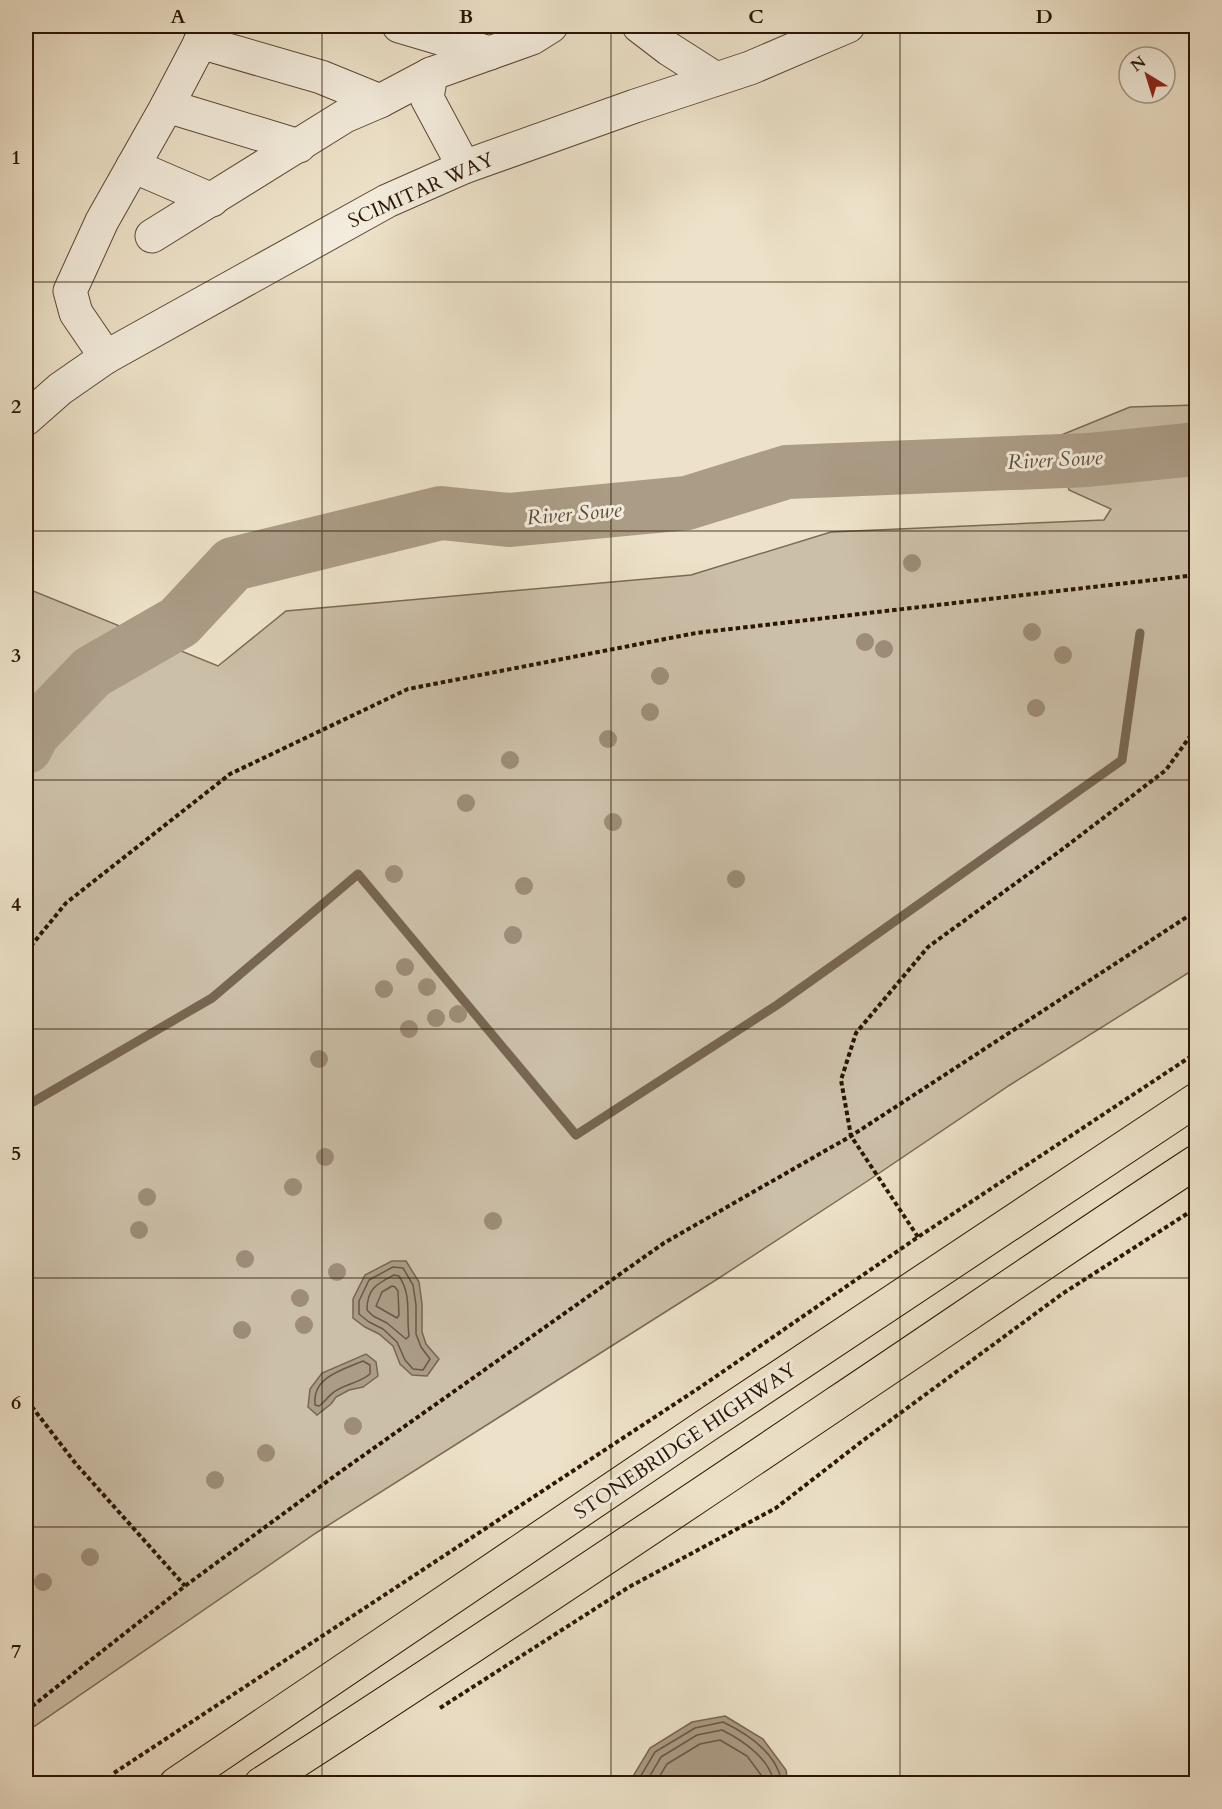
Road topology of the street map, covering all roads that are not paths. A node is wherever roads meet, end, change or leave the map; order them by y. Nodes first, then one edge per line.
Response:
1 (399, 26) edge
2 (551, 26) edge
3 (639, 26) edge
4 (848, 26) edge
5 (204, 34) edge
6 (490, 53) junction
7 (431, 74) junction
8 (716, 79) junction
9 (380, 101) junction
10 (167, 106) junction
11 (298, 146) junction
12 (133, 166) junction
13 (464, 167) junction
14 (212, 200) junction
15 (152, 236) dead end
16 (105, 357) junction
17 (26, 419) edge
18 (1197, 1100) edge
19 (1197, 1162) edge
20 (176, 1784) edge
21 (261, 1784) edge

1 - 6 street
2 - 6 street
3 - 8 street
4 - 8 street, SCIMITAR WAY
5 - 9 street
5 - 10 street
6 - 7 street
7 - 9 street
7 - 13 street
8 - 13 street, SCIMITAR WAY
9 - 11 street
10 - 11 street
10 - 12 street
11 - 14 street
12 - 14 street
12 - 16 street
13 - 16 street, SCIMITAR WAY
14 - 15 street
16 - 17 street, SCIMITAR WAY
18 - 20 highway, STONEBRIDGE HIGHWAY
19 - 21 highway

